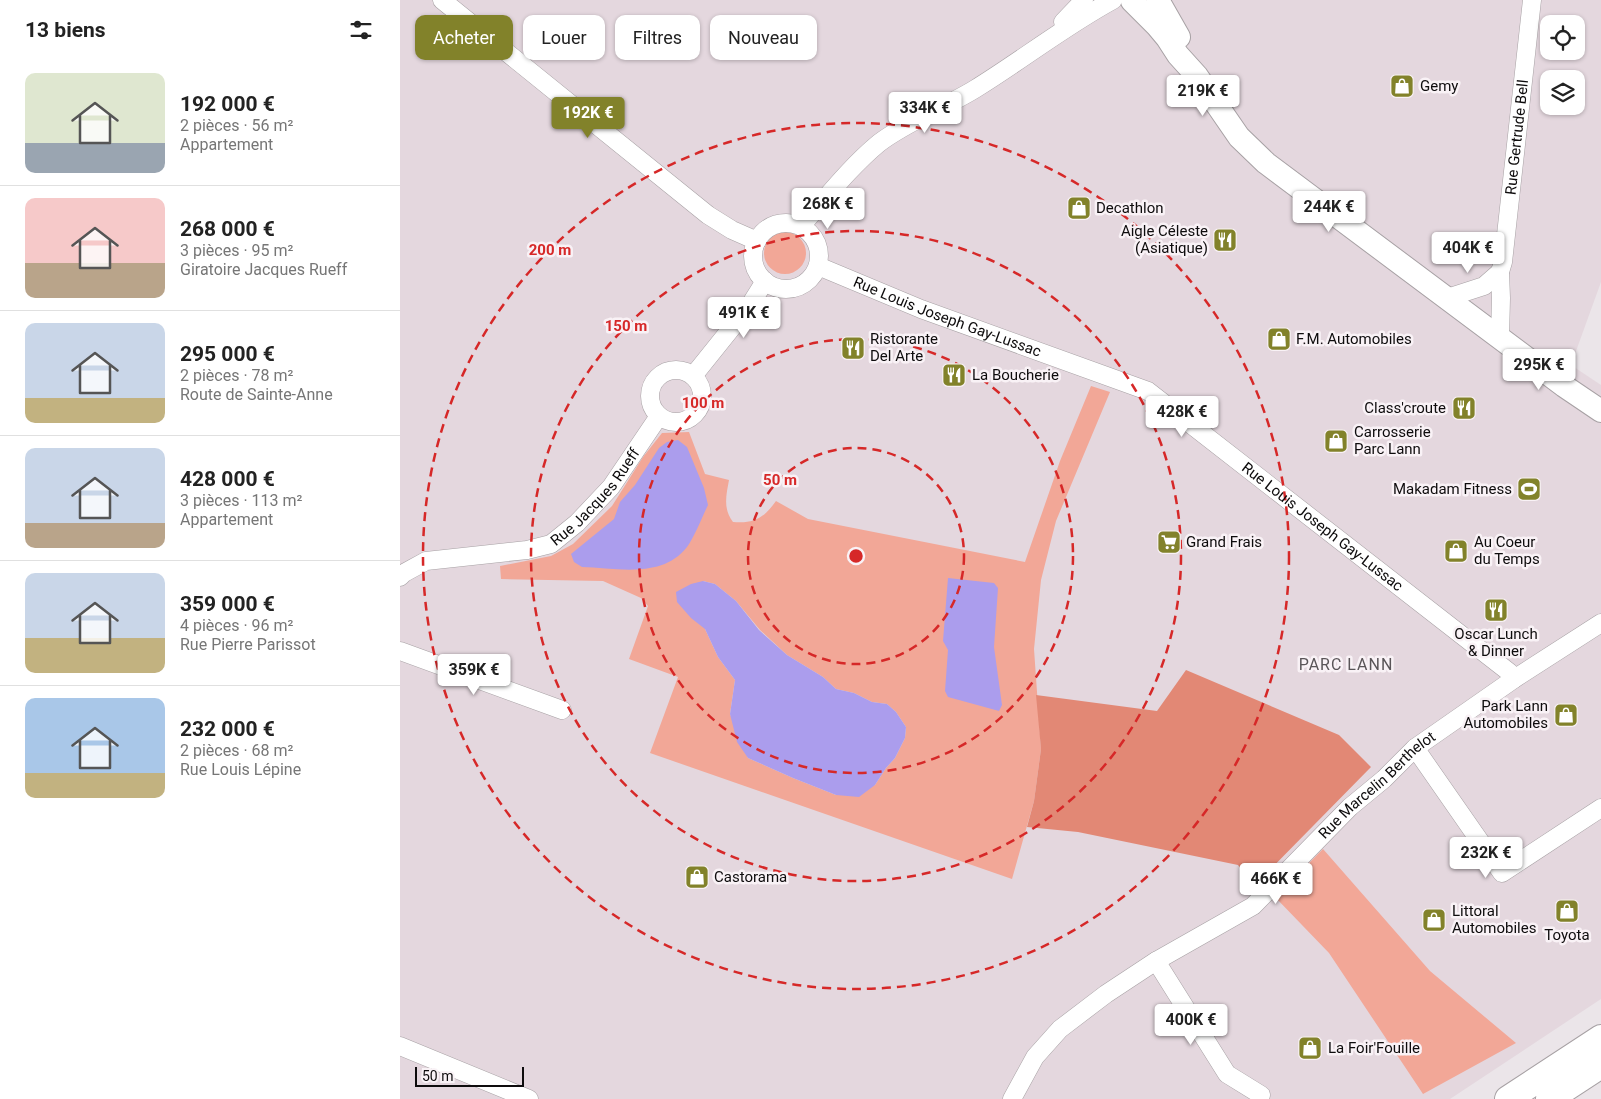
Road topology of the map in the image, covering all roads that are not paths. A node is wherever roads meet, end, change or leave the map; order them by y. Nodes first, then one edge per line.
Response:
1 (442, 0) edge
2 (1084, 0) edge
3 (1112, 0) edge
4 (1118, 0) edge
5 (1132, 0) edge
6 (1158, 0) edge
7 (1532, 0) edge
8 (1046, 41) junction
9 (1197, 76) junction
10 (801, 226) junction
11 (757, 240) junction
12 (818, 266) junction
13 (1500, 272) junction
14 (765, 281) junction
15 (1447, 298) junction
16 (1500, 337) junction
17 (693, 376) junction
18 (1601, 411) edge
19 (659, 416) junction
20 (400, 577) edge
21 (1601, 623) edge
22 (400, 651) edge
23 (1514, 679) junction
24 (562, 710) dead end
25 (1415, 748) junction
26 (1601, 808) edge
27 (1156, 961) junction
28 (1601, 1038) edge
29 (400, 1046) edge
30 (1601, 1065) edge
31 (1261, 1096) dead end
32 (529, 1099) edge
33 (1012, 1099) edge
34 (1508, 1099) edge
35 (1549, 1099) edge

1 - 11 street
2 - 8 street
3 - 8 street
4 - 5 main road
5 - 9 main road
6 - 9 main road
7 - 13 street, Rue Gertrude Bell
8 - 10 street
9 - 15 main road
10 - 11 street
10 - 12 street
11 - 14 street
12 - 14 street
12 - 23 street, Rue Louis Joseph Gay-Lussac
13 - 15 street
13 - 16 street, Rue Gertrude Bell
14 - 17 street
15 - 16 main road
16 - 18 main road
17 - 19 street
17 - 19 street
19 - 20 street, Rue Jacques Rueff
21 - 23 street, Rue Marcelin Berthelot
22 - 24 street
23 - 25 street, Rue Marcelin Berthelot
25 - 26 street
25 - 27 street, Rue Marcelin Berthelot
27 - 31 street
27 - 33 street, Rue Marcelin Berthelot
28 - 34 highway
29 - 32 street
30 - 35 highway

